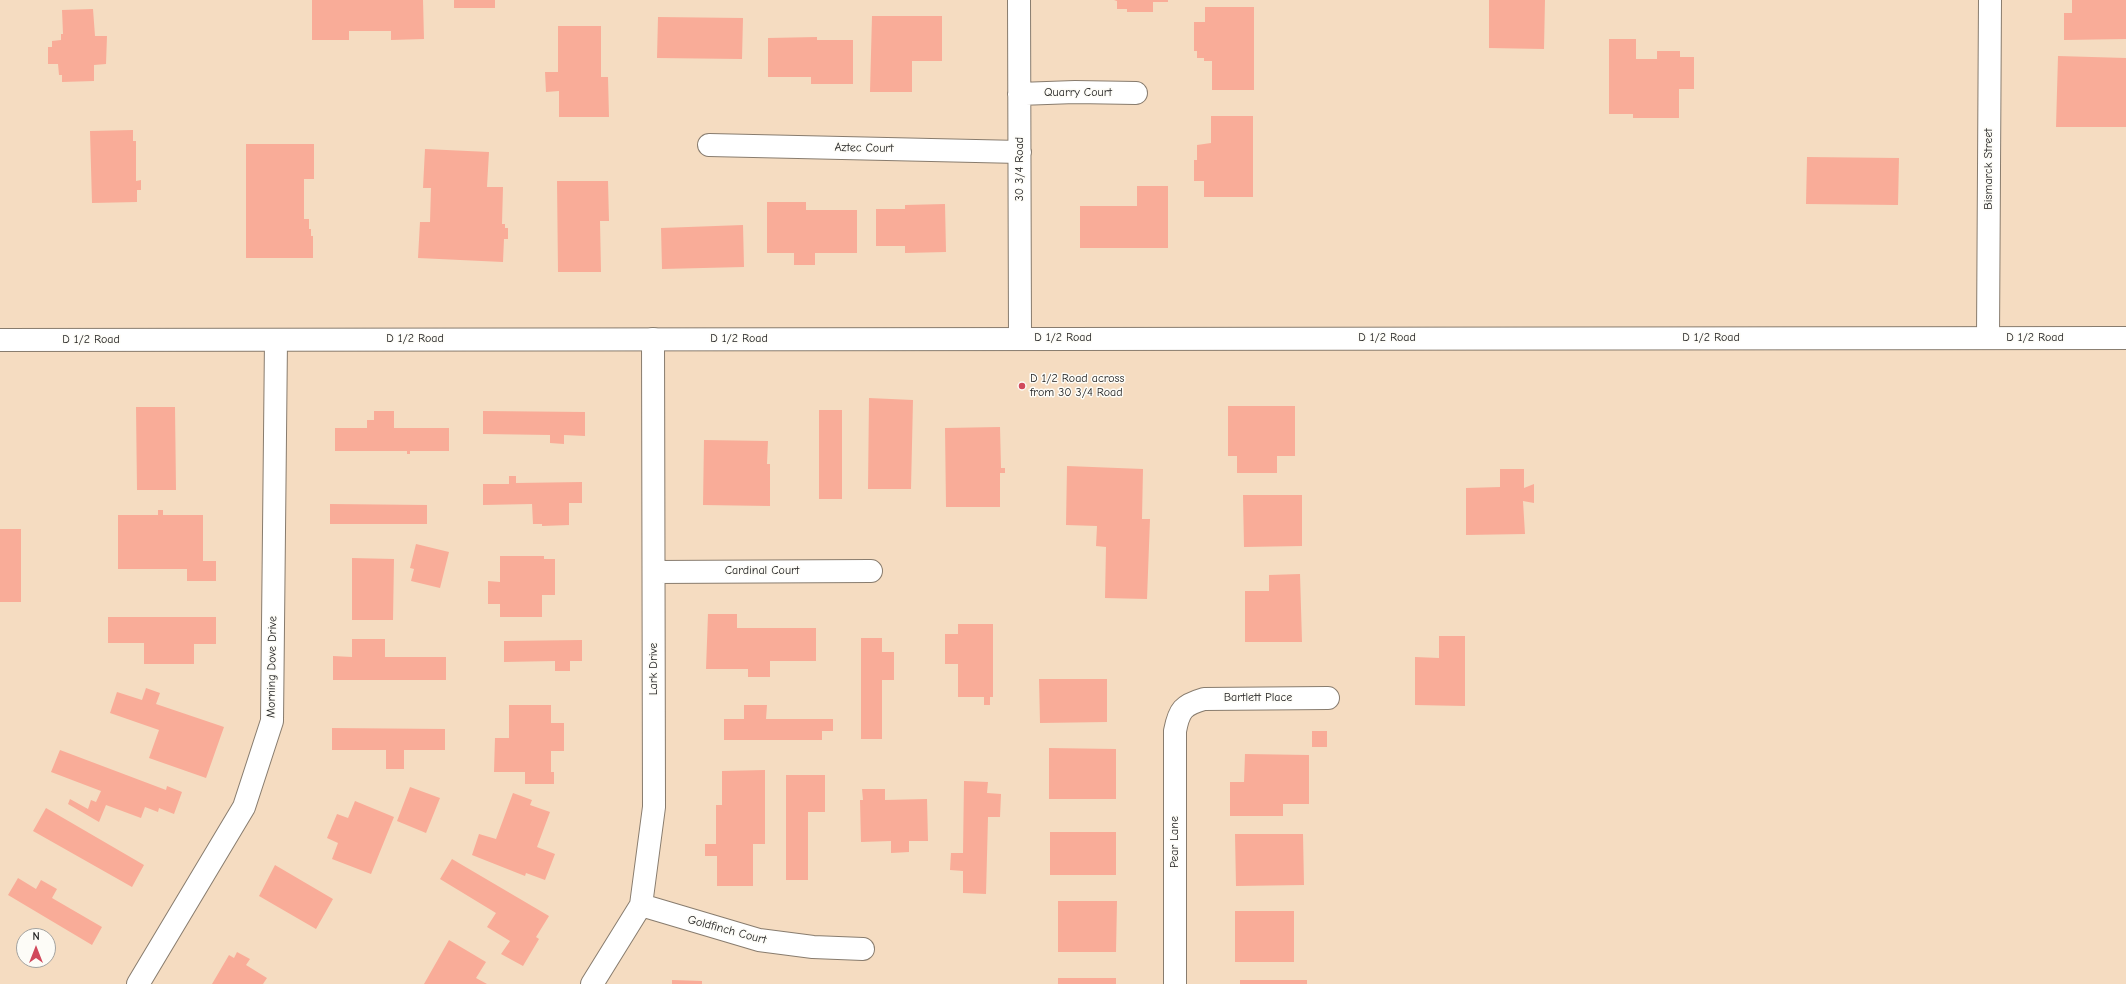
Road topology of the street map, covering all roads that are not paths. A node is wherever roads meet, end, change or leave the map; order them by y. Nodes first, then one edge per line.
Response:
1 (1019, 0) edge
2 (1990, 0) edge
3 (1136, 93) dead end
4 (1019, 94) junction
5 (709, 145) dead end
6 (1020, 152) junction
7 (1988, 337) junction
8 (1020, 338) junction
9 (2126, 338) edge
10 (653, 339) junction
11 (0, 340) edge
12 (276, 340) junction
13 (654, 572) junction
14 (871, 572) dead end
15 (1328, 698) dead end
16 (1188, 704) joint
17 (641, 905) junction
18 (863, 949) dead end
19 (138, 984) edge
20 (592, 984) edge
21 (1174, 984) edge

1 - 4 street, 30 3/4 Road
2 - 7 street, Bismarck Street
3 - 4 street, Quarry Court
4 - 6 street, 30 3/4 Road
5 - 6 street, Aztec Court
6 - 8 street, 30 3/4 Road
7 - 8 street, D 1/2 Road
7 - 9 street, D 1/2 Road
8 - 10 street, D 1/2 Road
10 - 12 street, D 1/2 Road
10 - 13 street, Lark Drive
11 - 12 street, D 1/2 Road
12 - 19 street, Morning Dove Drive
13 - 14 street, Cardinal Court
13 - 17 street, Lark Drive
15 - 16 street, Bartlett Place
16 - 21 street, Pear Lane
17 - 18 street, Goldfinch Court
17 - 20 street, Lark Drive

